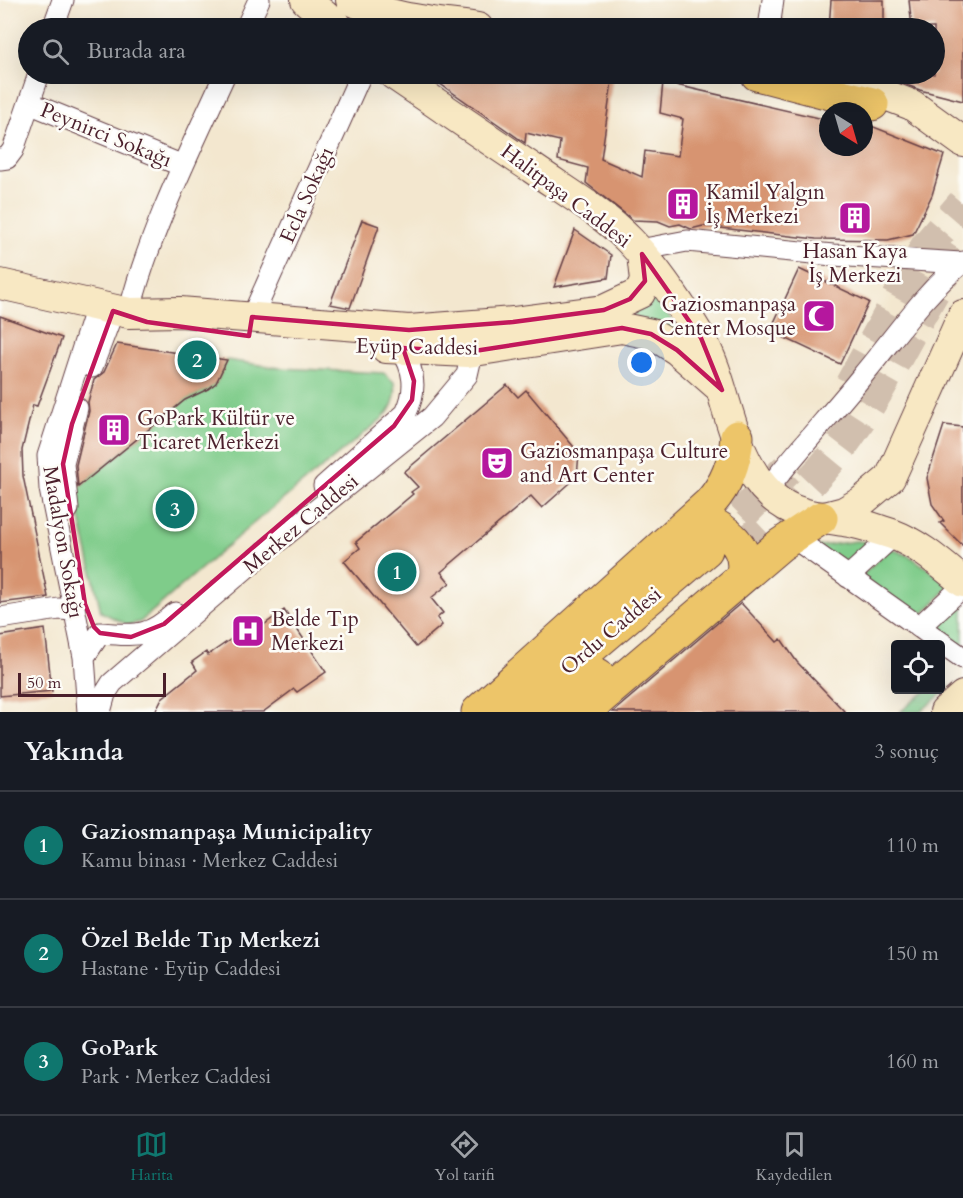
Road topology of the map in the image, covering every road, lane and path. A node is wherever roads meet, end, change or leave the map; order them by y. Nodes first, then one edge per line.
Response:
1 (63, 0) edge
2 (259, 0) edge
3 (306, 0) edge
4 (351, 0) edge
5 (773, 0) edge
6 (57, 18) edge
7 (251, 18) edge
8 (327, 18) edge
9 (404, 18) edge
10 (770, 18) edge
11 (36, 84) edge
12 (220, 84) edge
13 (358, 84) edge
14 (408, 84) edge
15 (795, 84) edge
16 (857, 84) edge
17 (864, 102) edge
18 (29, 103) junction
19 (963, 142) edge
20 (0, 159) edge
21 (183, 166) junction
22 (646, 251) junction
23 (962, 262) edge
24 (0, 284) edge
25 (113, 310) junction
26 (963, 315) edge
27 (250, 326) junction
28 (444, 328) junction
29 (400, 348) junction
30 (956, 349) edge
31 (468, 352) junction
32 (722, 390) junction
33 (737, 437) junction
34 (774, 481) tunnel mouth
35 (696, 516) junction
36 (821, 518) junction
37 (65, 533) junction
38 (894, 535) junction
39 (801, 543) dead end
40 (724, 565) junction
41 (237, 569) junction
42 (848, 577) junction
43 (218, 586) junction
44 (961, 586) edge
45 (74, 610) junction
46 (0, 618) edge
47 (919, 627) junction
48 (109, 635) junction
49 (84, 657) junction
50 (963, 658) edge
51 (129, 669) junction
52 (112, 683) junction
53 (963, 696) edge
54 (88, 712) edge
55 (100, 712) edge
56 (478, 712) edge
57 (515, 712) edge
58 (553, 712) edge
59 (585, 712) edge
60 (945, 712) edge

1 - 6 street
2 - 7 street
3 - 8 main road
4 - 9 main road
5 - 10 street
11 - 18 street
12 - 21 street, Peynirci Sokağı
13 - 27 street, Ecla Sokağı
14 - 22 main road, Halitpaşa Caddesi
15 - 17 main road
16 - 19 main road
18 - 20 street
18 - 21 street, Peynirci Sokağı
21 - 25 street, Peynirci Sokağı
22 - 23 street
22 - 28 main road, Eyüp Caddesi
22 - 32 main road, Halitpaşa Caddesi
23 - 34 street
24 - 25 main road, Eyüp Caddesi
25 - 27 main road, Eyüp Caddesi
25 - 37 street, Madalyon Sokağı
26 - 30 main road
27 - 28 main road, Eyüp Caddesi
27 - 29 main road, Eyüp Caddesi
28 - 31 main road
29 - 31 main road, Eyüp Caddesi
29 - 41 street, Merkez Caddesi
30 - 36 main road
31 - 32 main road, Eyüp Caddesi
31 - 41 street, Merkez Caddesi
32 - 33 main road, Halitpaşa Caddesi
33 - 35 main road
33 - 36 main road, Halitpaşa Caddesi
35 - 40 main road
35 - 56 main road
36 - 38 main road, Halitpaşa Caddesi
36 - 40 main road
37 - 45 street, Madalyon Sokağı
37 - 48 street, Madalyon Sokağı
38 - 42 street
38 - 44 main road, Halitpaşa Caddesi
39 - 42 street
40 - 57 main road, Ordu Caddesi
40 - 58 main road, Ordu Caddesi
40 - 59 main road
41 - 43 street, Merkez Caddesi
42 - 47 street
43 - 48 street, Merkez Caddesi
43 - 51 street, Merkez Caddesi
44 - 47 street
45 - 46 street
45 - 49 street, Madalyon Sokağı
47 - 50 street
48 - 49 street
48 - 51 street
49 - 52 street
49 - 54 street, Madalyon Sokağı
51 - 52 street, Merkez Caddesi
52 - 55 street
53 - 60 main road

